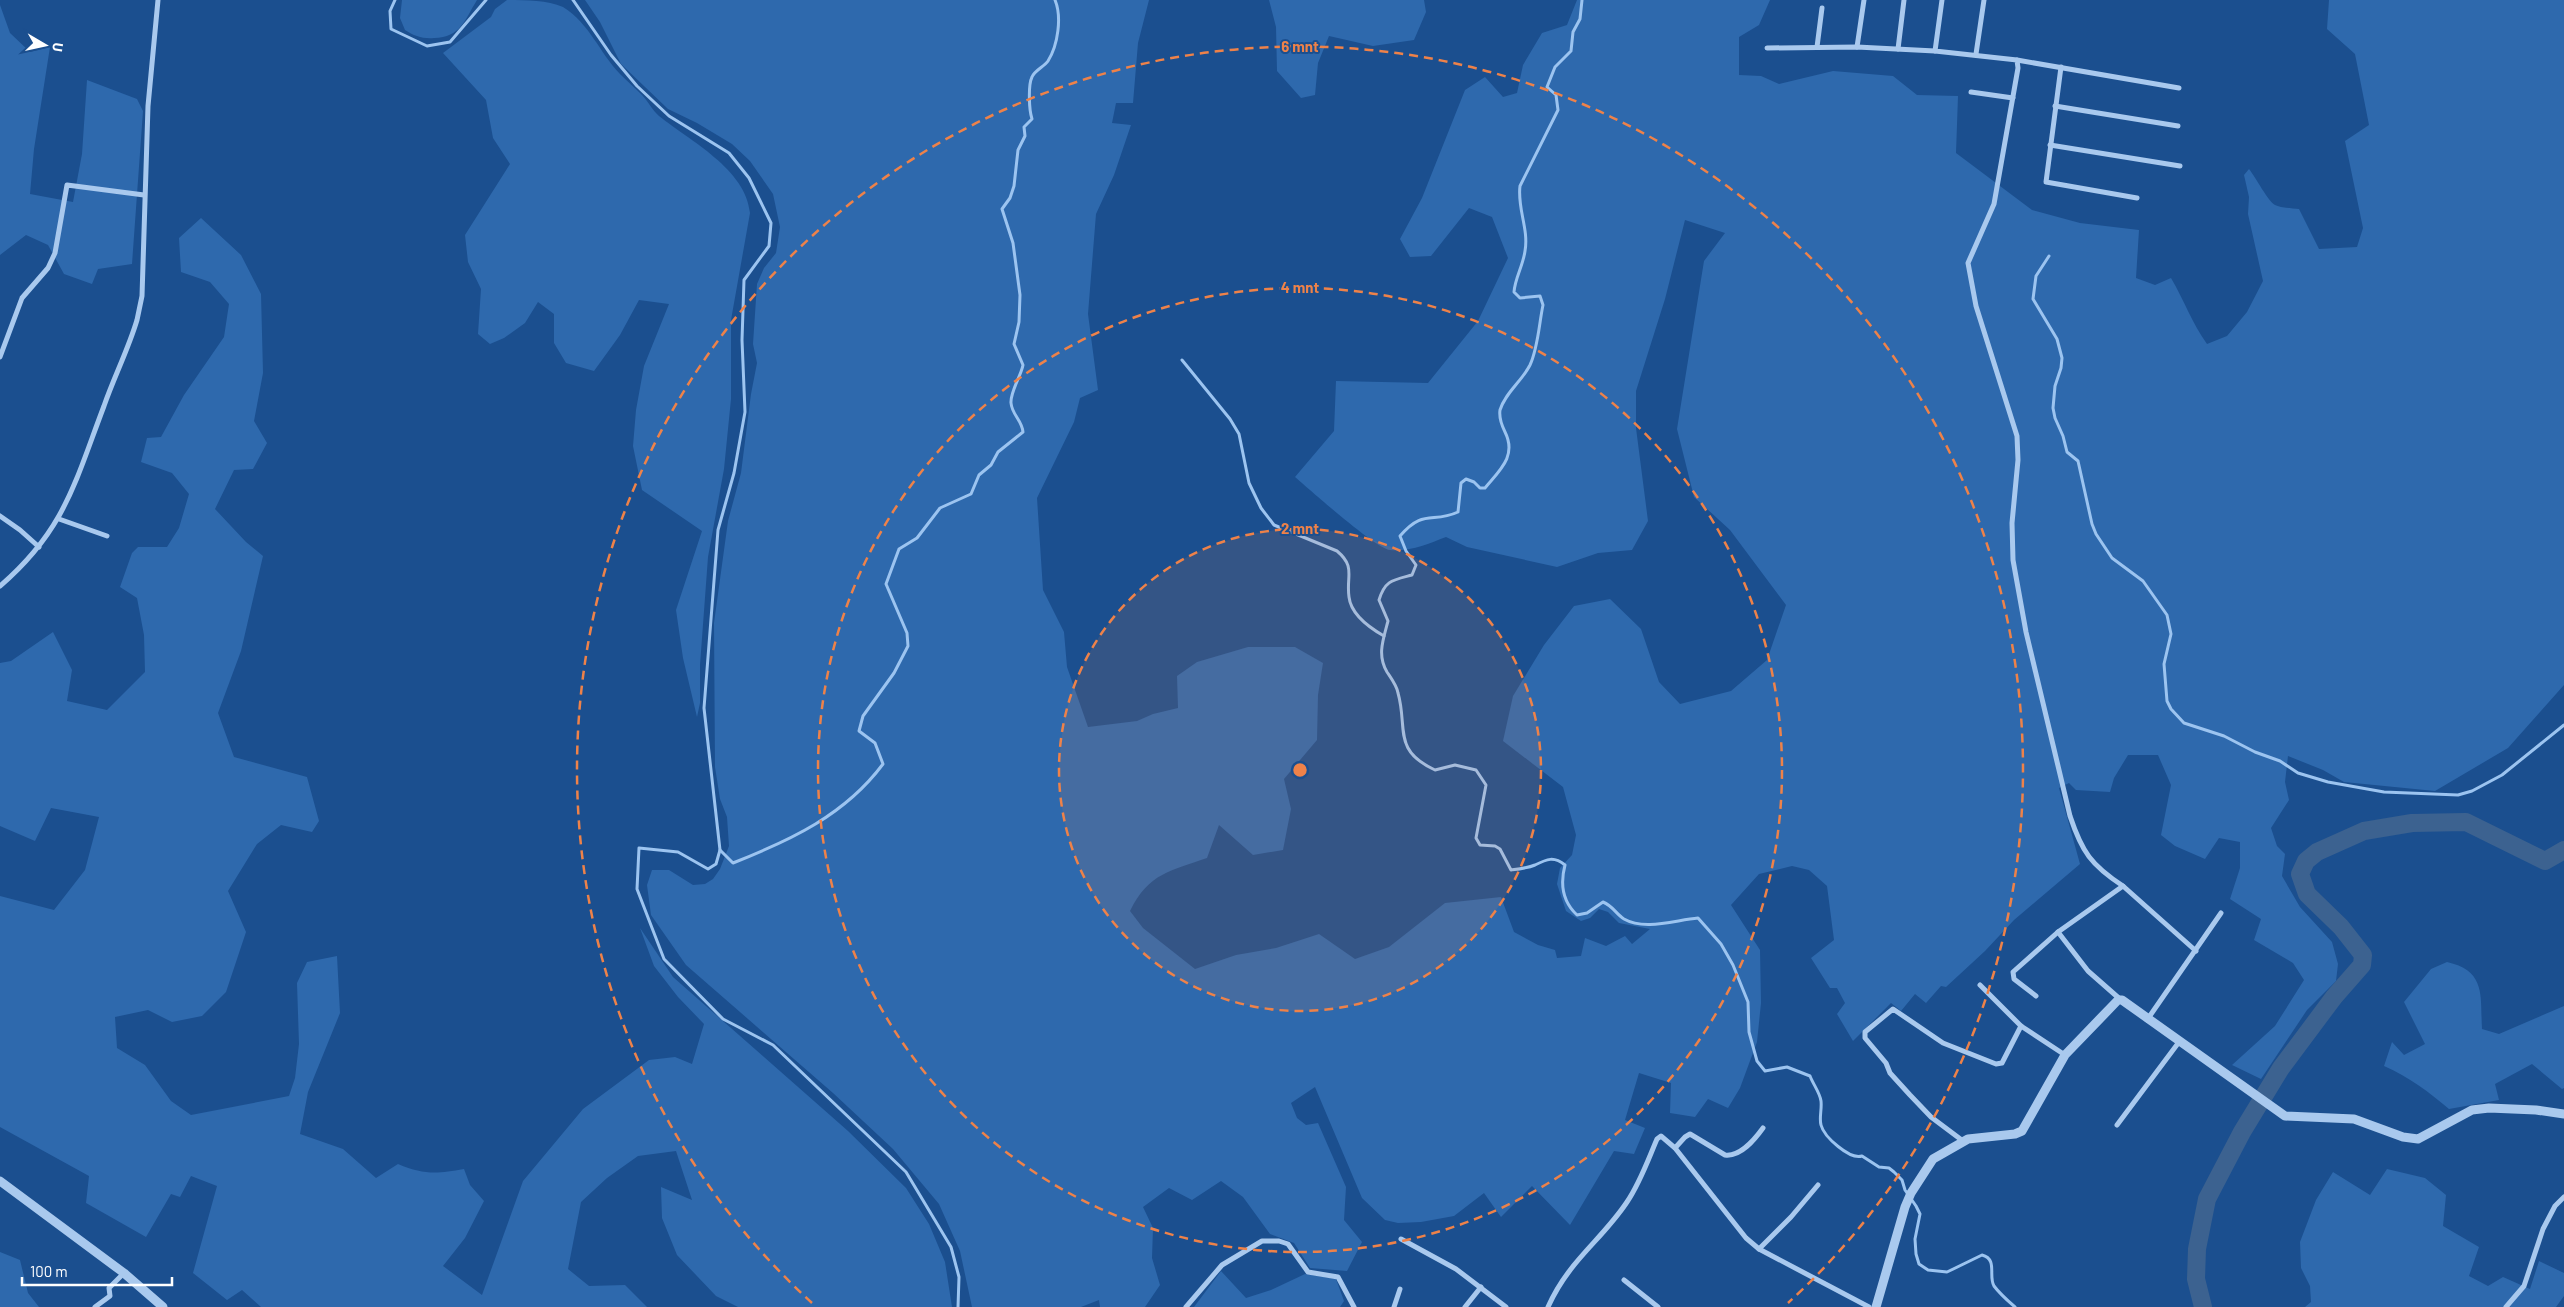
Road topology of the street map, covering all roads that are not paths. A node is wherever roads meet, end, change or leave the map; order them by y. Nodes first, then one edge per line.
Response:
1 (158, 0) edge
2 (1864, 0) edge
3 (1904, 0) edge
4 (1942, 0) edge
5 (1984, 0) edge
6 (1822, 8) dead end
7 (1817, 47) junction
8 (1857, 47) junction
9 (1767, 48) dead end
10 (1898, 49) junction
11 (1935, 52) junction
12 (1976, 54) junction
13 (2017, 60) junction
14 (2061, 67) junction
15 (2180, 88) dead end
16 (1970, 92) dead end
17 (2012, 98) junction
18 (2055, 106) junction
19 (2178, 126) dead end
20 (2050, 145) junction
21 (2180, 166) dead end
22 (144, 195) junction
23 (2137, 198) dead end
24 (0, 357) edge
25 (0, 516) edge
26 (59, 518) junction
27 (107, 536) dead end
28 (39, 547) junction
29 (0, 586) edge
30 (2123, 886) junction
31 (2221, 913) dead end
32 (2058, 932) junction
33 (2196, 950) junction
34 (1980, 985) dead end
35 (2036, 996) dead end
36 (2122, 1000) junction
37 (2147, 1020) junction
38 (2021, 1026) junction
39 (2179, 1042) junction
40 (2064, 1055) junction
41 (2564, 1114) edge
42 (2117, 1125) dead end
43 (1764, 1128) dead end
44 (1963, 1140) junction
45 (1675, 1148) junction
46 (0, 1181) edge
47 (1818, 1185) dead end
48 (2564, 1197) edge
49 (1401, 1239) dead end
50 (1759, 1249) junction
51 (124, 1273) junction
52 (1624, 1280) dead end
53 (1481, 1286) junction
54 (1400, 1289) dead end
55 (95, 1307) edge
56 (163, 1307) edge
57 (1186, 1307) edge
58 (1354, 1307) edge
59 (1394, 1307) edge
60 (1465, 1307) edge
61 (1506, 1307) edge
62 (1548, 1307) edge
63 (1658, 1307) edge
64 (1869, 1307) edge
65 (1876, 1307) edge
66 (2506, 1307) edge

1 - 22 street
2 - 8 street
3 - 10 street
4 - 11 street
5 - 12 street
6 - 7 street
7 - 8 street
7 - 9 street
8 - 10 street
10 - 11 street
11 - 12 street
12 - 13 street
13 - 14 street
13 - 17 street
14 - 15 street
14 - 18 street
16 - 17 street
17 - 30 street
18 - 19 street
18 - 20 street
20 - 21 street
20 - 23 street
22 - 24 street
22 - 26 street
25 - 28 street
26 - 27 street
26 - 28 street
28 - 29 street
30 - 32 street
30 - 33 street
31 - 33 street
32 - 35 street
32 - 36 street
33 - 37 street
34 - 38 street
36 - 37 street
36 - 40 street
37 - 39 street
38 - 40 street
38 - 44 street
39 - 41 street
39 - 42 street
40 - 44 street
43 - 45 street
44 - 65 street
45 - 50 street
45 - 62 street
46 - 51 street
47 - 50 street
48 - 66 street
49 - 53 street
50 - 64 street
51 - 55 street
51 - 56 street
52 - 63 street
53 - 60 street
53 - 61 street
54 - 59 street
57 - 58 street

